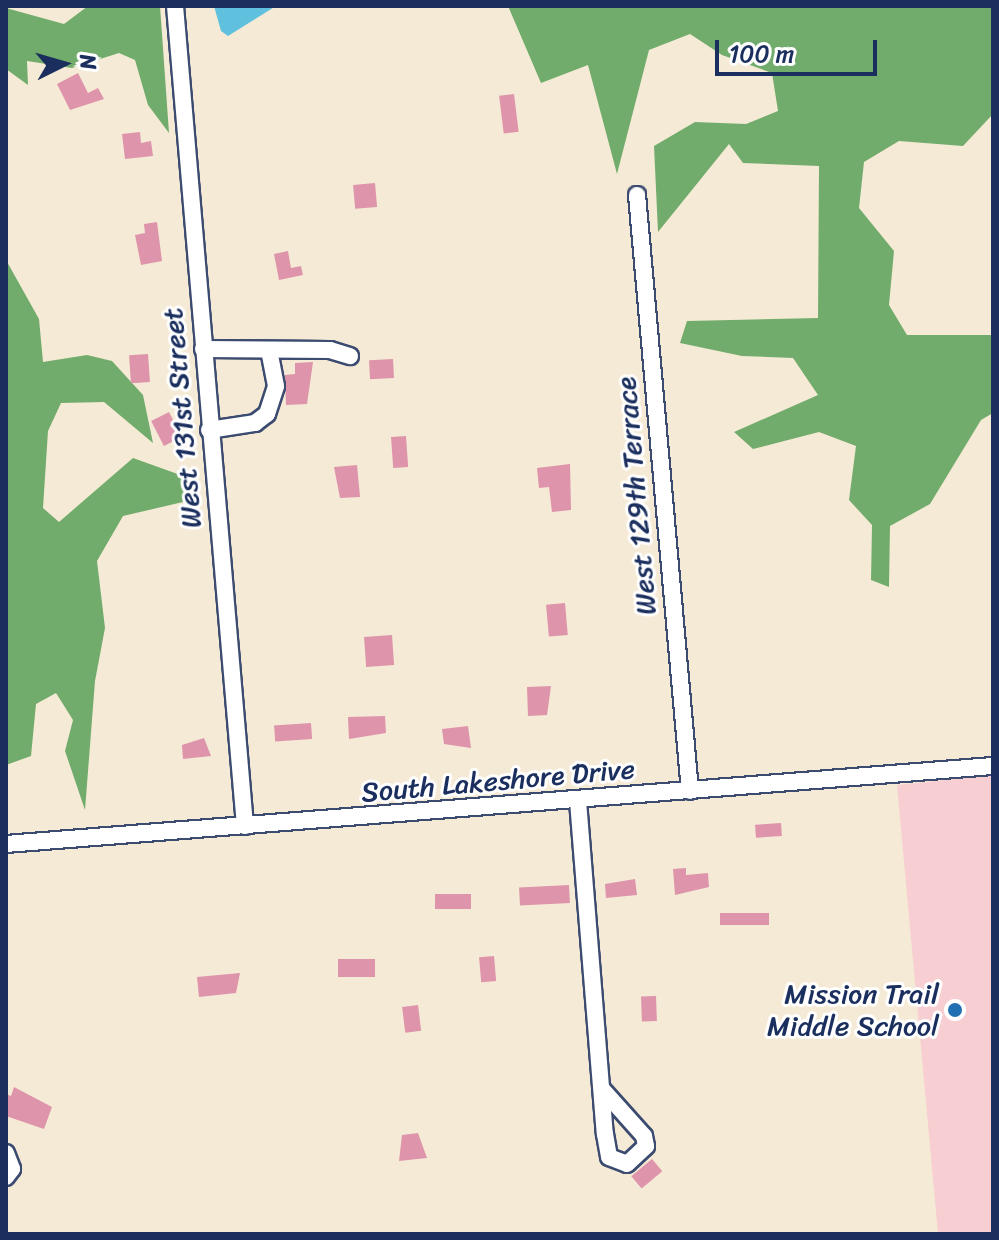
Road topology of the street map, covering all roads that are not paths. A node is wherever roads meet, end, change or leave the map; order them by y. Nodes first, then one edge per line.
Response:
1 (175, 6) edge
2 (637, 195) dead end
3 (203, 349) junction
4 (269, 351) junction
5 (350, 356) dead end
6 (209, 430) junction
7 (993, 766) edge
8 (690, 791) junction
9 (578, 801) junction
10 (245, 826) junction
11 (6, 844) edge
12 (602, 1089) dead end
13 (6, 1153) edge
14 (6, 1177) edge

1 - 3 street, West 131st Street
2 - 8 street, West 129th Terrace
3 - 4 street
3 - 6 street, West 131st Street
4 - 5 street
4 - 6 street
6 - 10 street, West 131st Street
7 - 8 street, South Lakeshore Drive
8 - 9 street, South Lakeshore Drive
9 - 10 street, South Lakeshore Drive
9 - 12 street
10 - 11 street, South Lakeshore Drive
13 - 14 street

